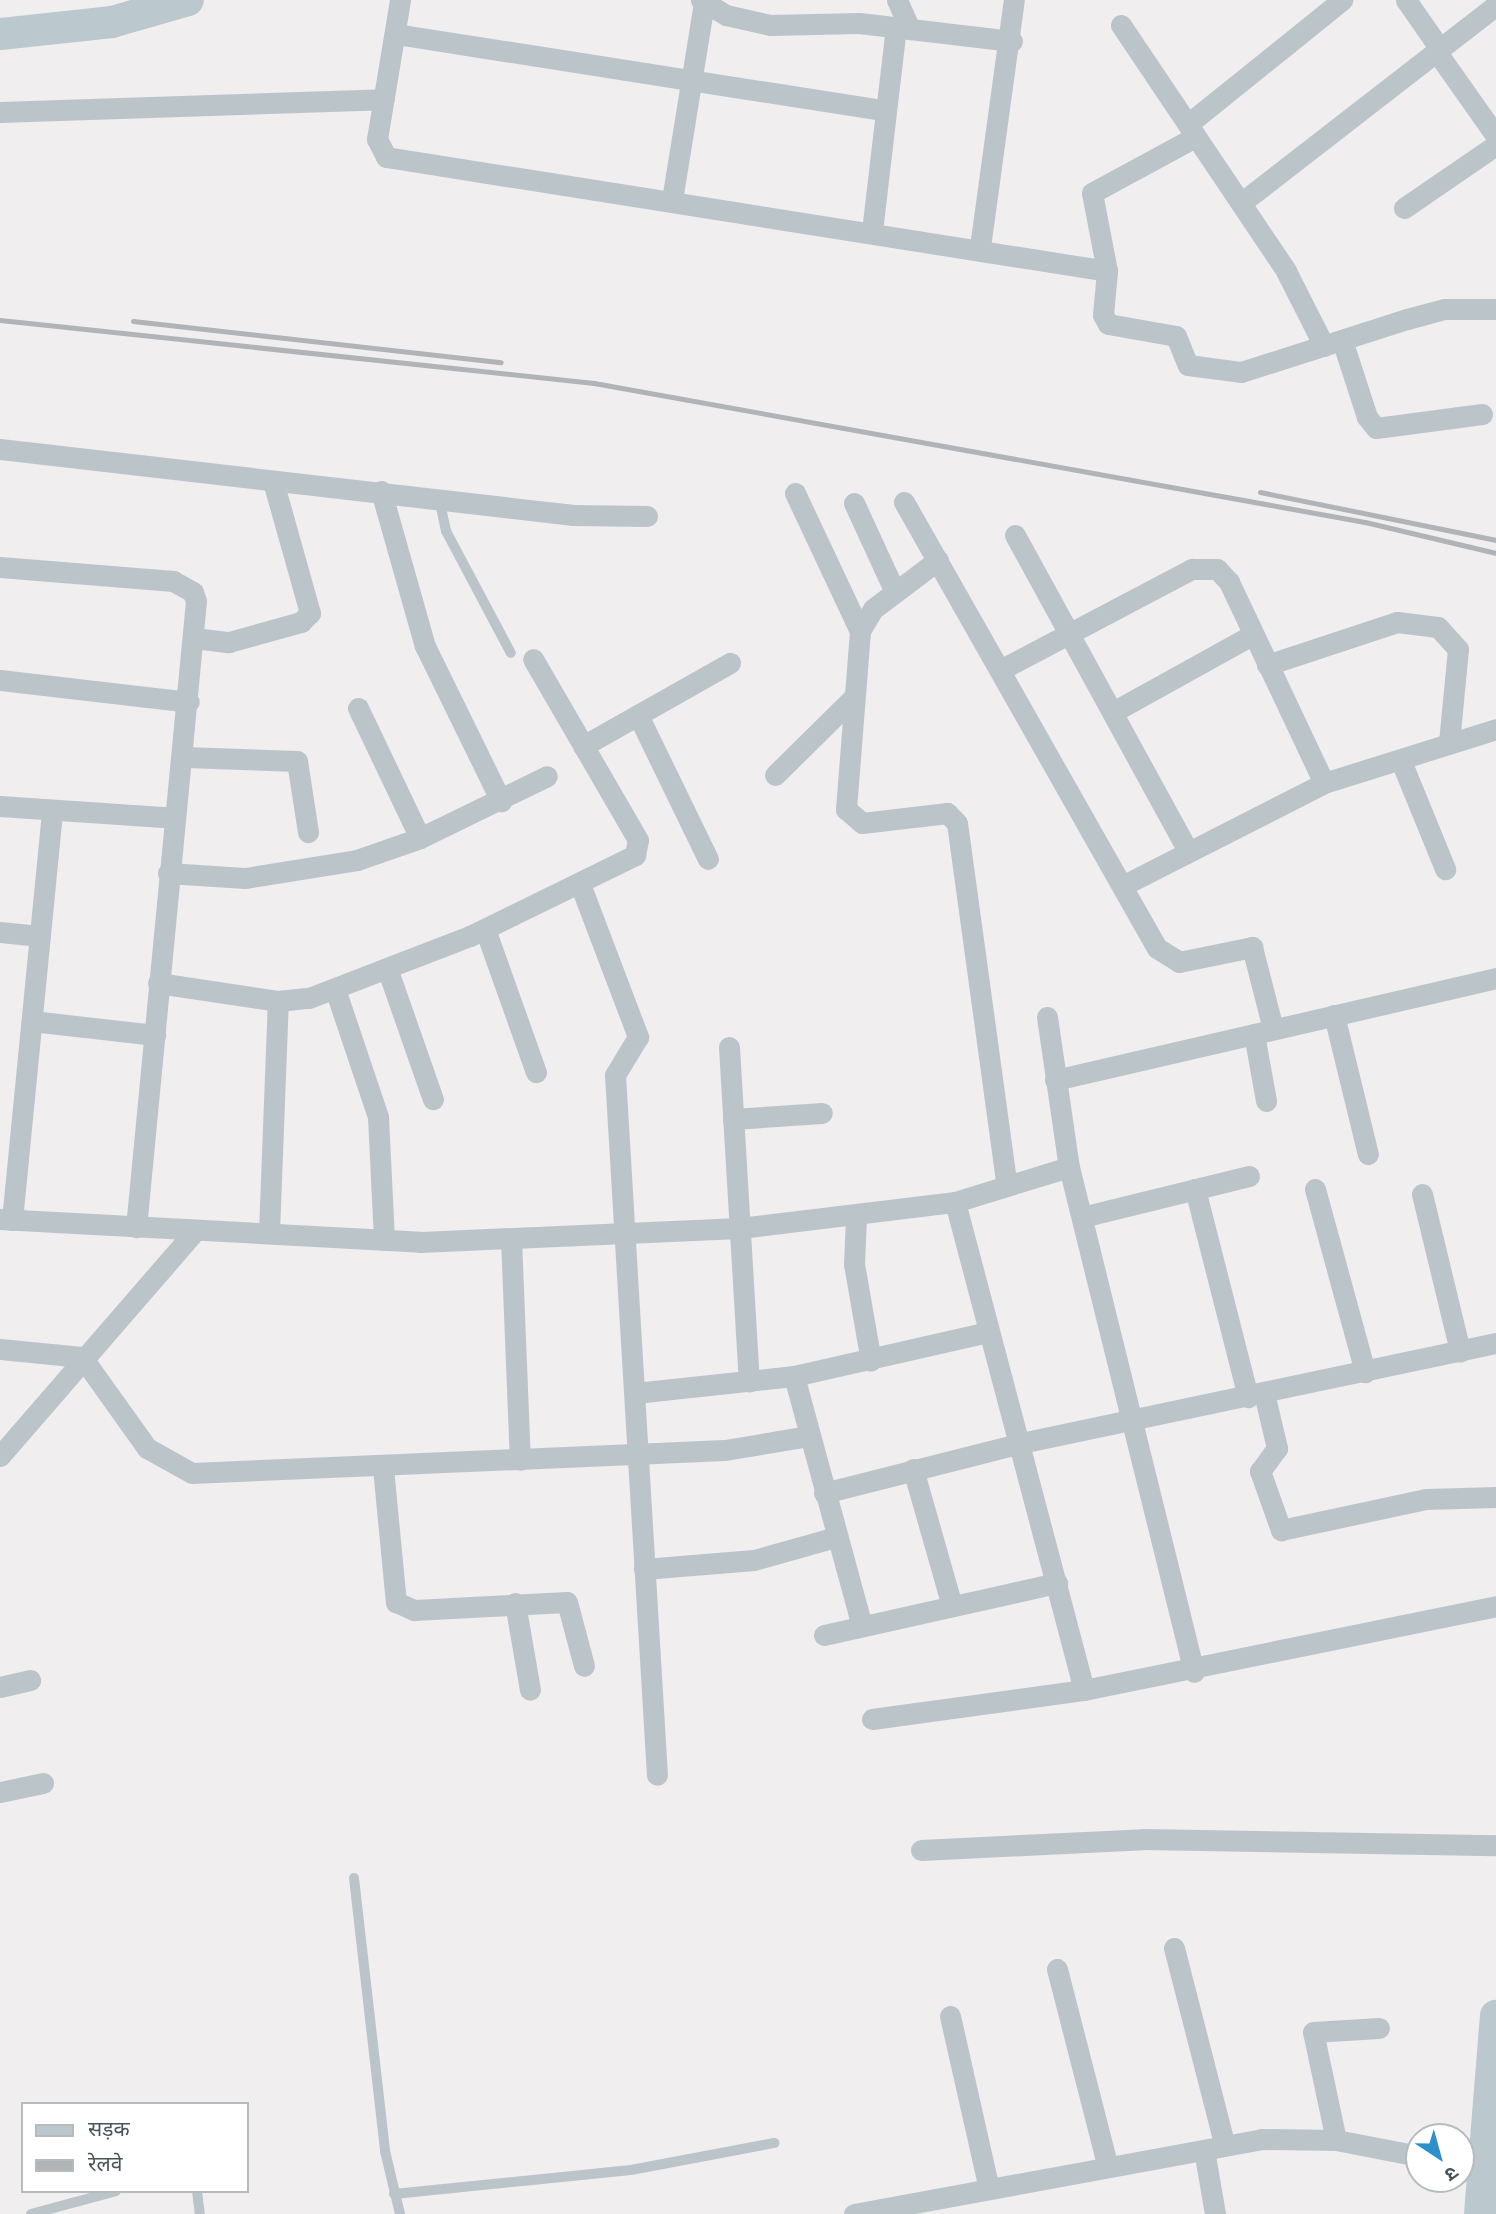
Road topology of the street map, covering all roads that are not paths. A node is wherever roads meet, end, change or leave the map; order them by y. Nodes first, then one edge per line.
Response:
1 (188, 0) edge
2 (400, 0) edge
3 (897, 0) edge
4 (1014, 0) edge
5 (1342, 0) edge
6 (1406, 0) edge
7 (702, 2) edge
8 (1496, 5) edge
9 (1121, 25) dead end
10 (903, 28) junction
11 (0, 34) edge
12 (396, 34) junction
13 (1012, 41) junction
14 (1438, 50) junction
15 (691, 80) junction
16 (384, 99) junction
17 (886, 111) junction
18 (0, 112) edge
19 (1191, 130) junction
20 (1496, 136) edge
21 (1496, 145) edge
22 (672, 200) junction
23 (1241, 204) junction
24 (1404, 208) dead end
25 (872, 231) junction
26 (980, 247) junction
27 (1107, 271) junction
28 (1496, 309) edge
29 (1333, 343) junction
30 (1482, 414) dead end
31 (0, 449) edge
32 (273, 481) junction
33 (381, 491) junction
34 (795, 493) dead end
35 (439, 498) junction
36 (904, 502) dead end
37 (854, 503) dead end
38 (647, 516) dead end
39 (1015, 535) dead end
40 (938, 560) junction
41 (0, 567) edge
42 (894, 590) junction
43 (860, 631) junction
44 (1070, 634) junction
45 (1252, 635) junction
46 (194, 638) junction
47 (511, 653) dead end
48 (533, 659) dead end
49 (730, 663) dead end
50 (1267, 665) junction
51 (1002, 669) junction
52 (0, 680) edge
53 (854, 697) junction
54 (189, 702) junction
55 (358, 708) dead end
56 (1113, 712) junction
57 (638, 715) junction
58 (1496, 729) edge
59 (1449, 742) junction
60 (583, 746) junction
61 (184, 757) junction
62 (1401, 761) junction
63 (775, 775) dead end
64 (547, 776) dead end
65 (1324, 783) junction
66 (501, 801) junction
67 (0, 806) edge
68 (52, 811) junction
69 (174, 818) junction
70 (307, 832) dead end
71 (420, 838) junction
72 (1188, 851) junction
73 (708, 859) dead end
74 (1444, 869) dead end
75 (168, 873) junction
76 (580, 884) junction
77 (1124, 886) junction
78 (485, 929) junction
79 (0, 932) edge
80 (40, 936) junction
81 (387, 968) junction
82 (1496, 978) edge
83 (158, 983) junction
84 (335, 989) junction
85 (278, 1001) junction
86 (1334, 1015) junction
87 (1047, 1017) dead end
88 (32, 1021) junction
89 (1264, 1031) junction
90 (155, 1035) junction
91 (729, 1047) dead end
92 (536, 1072) dead end
93 (1055, 1080) junction
94 (433, 1099) dead end
95 (1266, 1101) dead end
96 (822, 1113) dead end
97 (733, 1119) junction
98 (9, 1151) edge
99 (1368, 1154) dead end
100 (1069, 1167) junction
101 (1249, 1175) dead end
102 (1007, 1186) junction
103 (1195, 1189) junction
104 (1315, 1189) dead end
105 (1422, 1194) dead end
106 (955, 1202) junction
107 (1082, 1217) junction
108 (856, 1218) junction
109 (6, 1220) edge
110 (136, 1227) junction
111 (740, 1228) junction
112 (196, 1230) junction
113 (269, 1232) junction
114 (624, 1233) junction
115 (511, 1238) junction
116 (384, 1240) junction
117 (988, 1332) junction
118 (1496, 1343) edge
119 (0, 1349) edge
120 (1460, 1351) junction
121 (82, 1357) junction
122 (871, 1361) junction
123 (1365, 1372) junction
124 (794, 1376) junction
125 (749, 1381) junction
126 (635, 1393) junction
127 (1256, 1395) junction
128 (1136, 1421) junction
129 (809, 1436) junction
130 (1021, 1443) junction
131 (638, 1454) junction
132 (0, 1456) edge
133 (520, 1460) junction
134 (383, 1468) junction
135 (913, 1469) junction
136 (824, 1493) junction
137 (1496, 1497) edge
138 (836, 1536) junction
139 (644, 1569) junction
140 (1057, 1583) junction
141 (515, 1604) junction
142 (952, 1606) junction
143 (1496, 1606) edge
144 (862, 1626) junction
145 (824, 1635) dead end
146 (584, 1666) dead end
147 (1194, 1672) junction
148 (30, 1680) dead end
149 (0, 1687) edge
150 (530, 1690) dead end
151 (1084, 1690) junction
152 (872, 1719) dead end
153 (657, 1775) dead end
154 (43, 1783) dead end
155 (0, 1792) edge
156 (1496, 1845) edge
157 (921, 1850) dead end
158 (354, 1878) dead end
159 (1174, 1948) dead end
160 (1057, 1969) dead end
161 (950, 2016) dead end
162 (1496, 2016) edge
163 (1379, 2028) dead end
164 (1336, 2140) junction
165 (774, 2143) dead end
166 (1225, 2146) junction
167 (1204, 2150) junction
168 (1405, 2153) edge
169 (1108, 2167) junction
170 (1480, 2169) edge
171 (988, 2184) junction
172 (109, 2193) edge
173 (197, 2193) edge
174 (394, 2194) junction
175 (919, 2207) edge
176 (31, 2214) edge
177 (200, 2214) edge
178 (400, 2214) edge
179 (854, 2214) edge
180 (1215, 2214) edge
181 (1480, 2214) edge

1 - 11 main road
2 - 12 street
3 - 10 street
4 - 13 street
5 - 19 street
6 - 14 street
7 - 10 street
7 - 15 street
8 - 14 street
9 - 19 street
10 - 13 street
10 - 17 street
12 - 15 street
12 - 16 street
13 - 26 street
14 - 20 street
14 - 23 street
15 - 17 street
15 - 22 street
16 - 18 street
16 - 22 street
17 - 25 street
19 - 23 street
19 - 27 street
21 - 24 street
22 - 25 street
23 - 29 street
25 - 26 street
26 - 27 street
27 - 29 street
28 - 29 street
29 - 30 street
31 - 32 street
32 - 33 street
32 - 46 street
33 - 35 street
33 - 66 street
34 - 43 street
35 - 38 street
35 - 47 lane
36 - 40 street
37 - 42 street
39 - 44 street
40 - 42 street
40 - 51 street
41 - 46 street
42 - 43 street
43 - 53 street
44 - 45 street
44 - 51 street
44 - 56 street
45 - 50 street
45 - 56 street
46 - 54 street
48 - 60 street
49 - 57 street
50 - 59 street
50 - 65 street
51 - 77 street
52 - 54 street
53 - 63 street
53 - 102 street
54 - 61 street
55 - 71 street
56 - 72 street
57 - 60 street
57 - 73 street
58 - 59 street
59 - 62 street
60 - 76 street
61 - 69 street
61 - 70 street
62 - 65 street
62 - 74 street
64 - 66 street
65 - 72 street
66 - 71 street
67 - 68 street
68 - 69 street
68 - 80 street
69 - 75 street
71 - 75 street
72 - 77 street
75 - 83 street
76 - 78 street
76 - 114 street
77 - 89 street
78 - 81 street
78 - 92 street
79 - 80 street
80 - 88 street
81 - 84 street
81 - 94 street
82 - 86 street
83 - 85 street
83 - 90 street
84 - 85 street
84 - 116 street
85 - 113 street
86 - 89 street
86 - 99 street
87 - 93 street
88 - 90 street
88 - 98 street
89 - 93 street
89 - 95 street
90 - 110 street
91 - 97 street
93 - 100 street
96 - 97 street
97 - 111 street
98 - 109 street
100 - 102 street
100 - 107 street
101 - 103 street
102 - 106 street
103 - 107 street
103 - 127 street
104 - 123 street
105 - 120 street
106 - 108 street
106 - 117 street
107 - 128 street
108 - 111 street
108 - 122 street
109 - 110 street
110 - 112 street
111 - 114 street
111 - 125 street
112 - 113 street
112 - 121 street
113 - 116 street
114 - 115 street
114 - 126 street
115 - 116 street
115 - 133 street
117 - 122 street
117 - 130 street
118 - 120 street
119 - 121 street
120 - 123 street
121 - 132 street
121 - 134 street
122 - 124 street
123 - 127 street
124 - 125 street
124 - 129 street
125 - 126 street
126 - 131 street
127 - 128 street
127 - 137 street
128 - 130 street
128 - 147 street
129 - 131 street
129 - 136 street
130 - 135 street
130 - 140 street
131 - 133 street
131 - 139 street
133 - 134 street
134 - 141 street
135 - 136 street
135 - 142 street
136 - 138 street
138 - 139 street
138 - 144 street
139 - 153 street
140 - 142 street
140 - 151 street
141 - 146 street
141 - 150 street
142 - 144 street
143 - 147 street
144 - 145 street
147 - 151 street
148 - 149 street
151 - 152 street
154 - 155 street
156 - 157 street
158 - 174 lane
159 - 166 street
160 - 169 street
161 - 171 street
162 - 170 main road
163 - 164 street
164 - 166 street
164 - 168 street
165 - 174 lane
166 - 167 street
167 - 169 street
167 - 180 street
169 - 171 street
170 - 181 main road
171 - 175 street
172 - 176 lane
173 - 177 lane
174 - 178 lane
175 - 179 street

